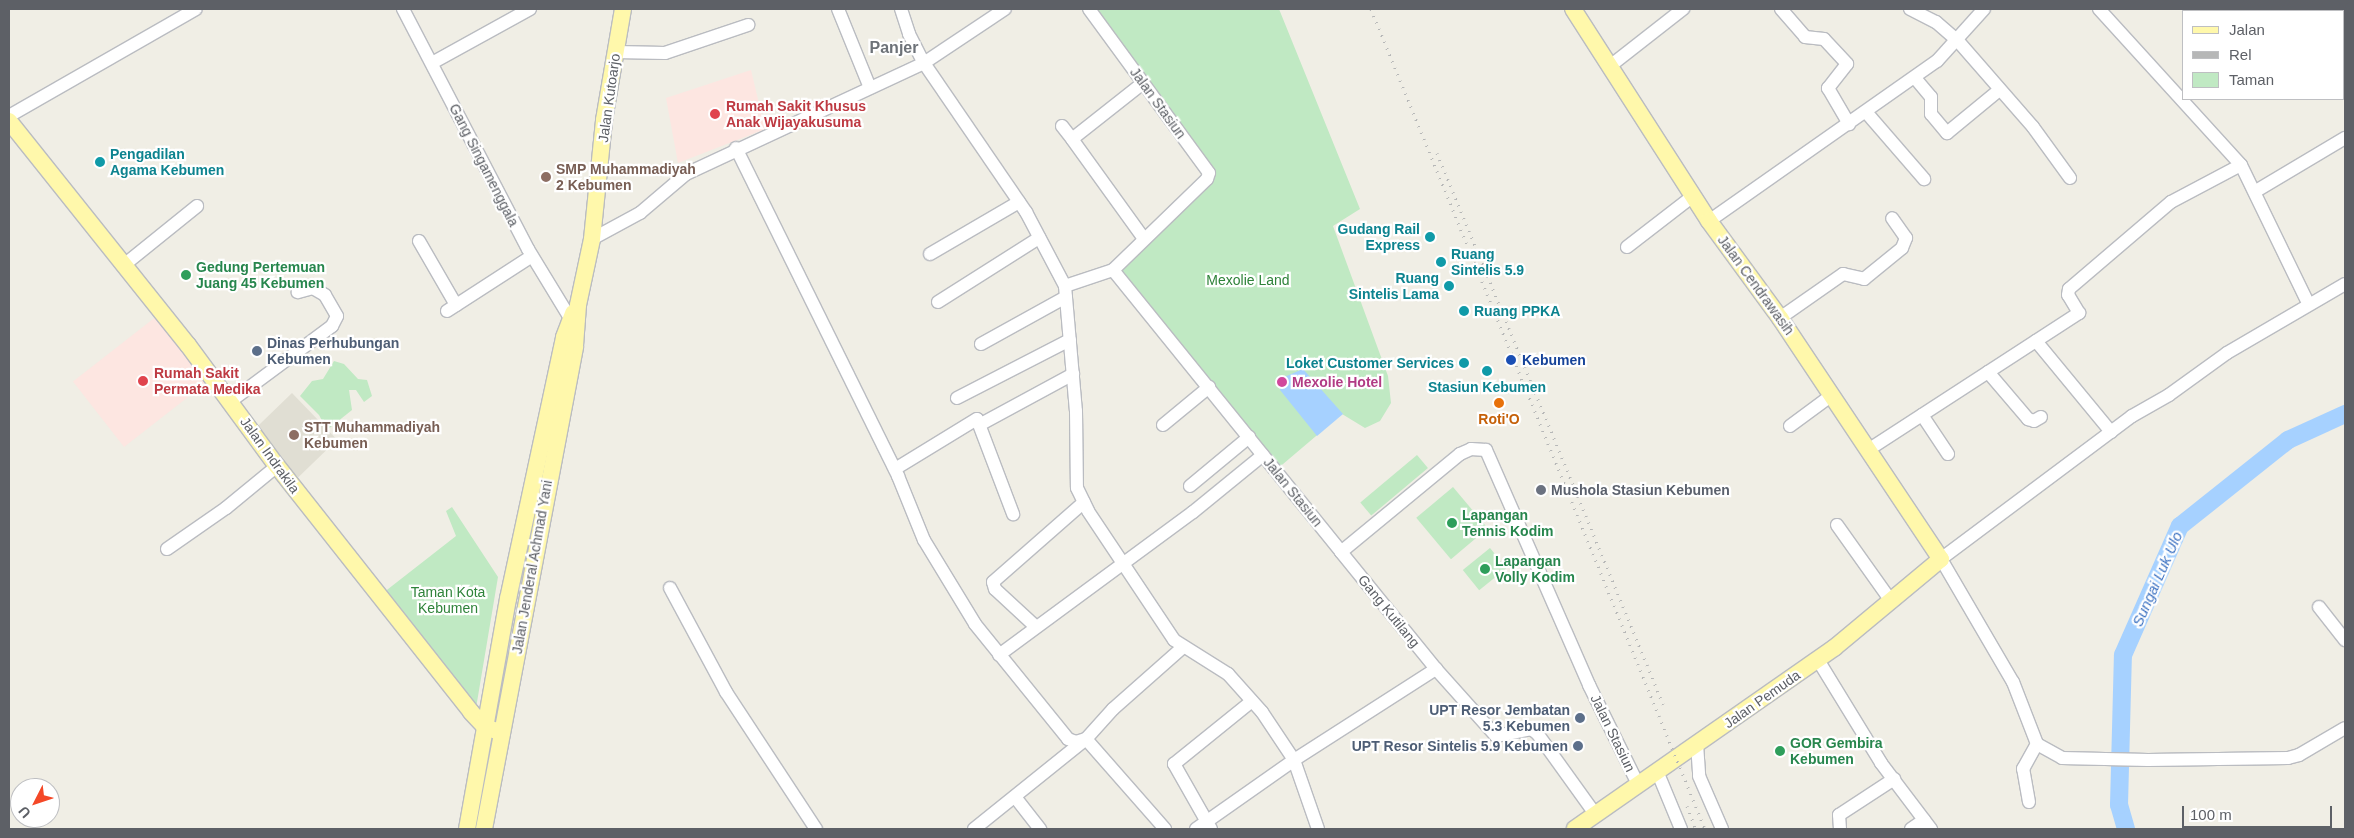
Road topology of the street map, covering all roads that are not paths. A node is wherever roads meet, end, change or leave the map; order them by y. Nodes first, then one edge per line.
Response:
1 (196, 9) edge
2 (403, 9) edge
3 (530, 9) edge
4 (623, 9) edge
5 (838, 9) edge
6 (901, 9) edge
7 (1005, 9) edge
8 (1089, 9) edge
9 (1573, 9) edge
10 (1683, 9) edge
11 (1781, 9) edge
12 (1910, 9) edge
13 (1984, 9) edge
14 (2099, 9) edge
15 (748, 25) dead end
16 (1958, 41) junction
17 (616, 52) junction
18 (924, 63) junction
19 (432, 64) junction
20 (1610, 66) junction
21 (1915, 78) junction
22 (1143, 83) junction
23 (870, 88) junction
24 (1998, 90) junction
25 (2181, 96) edge
26 (2184, 100) edge
27 (1866, 112) junction
28 (9, 116) edge
29 (9, 121) edge
30 (1850, 124) junction
31 (1062, 126) dead end
32 (2345, 138) edge
33 (1072, 139) junction
34 (736, 148) junction
35 (2240, 164) junction
36 (2070, 178) dead end
37 (1924, 180) dead end
38 (2256, 191) junction
39 (1693, 196) junction
40 (1019, 202) junction
41 (197, 206) dead end
42 (1892, 218) dead end
43 (1709, 221) junction
44 (1040, 238) junction
45 (592, 239) junction
46 (1144, 239) junction
47 (419, 241) dead end
48 (1627, 247) dead end
49 (930, 254) dead end
50 (532, 256) junction
51 (124, 265) junction
52 (1113, 270) junction
53 (2345, 284) edge
54 (298, 292) dead end
55 (1065, 292) junction
56 (938, 302) dead end
57 (2308, 303) junction
58 (575, 315) junction
59 (1780, 318) junction
60 (1070, 340) junction
61 (2036, 341) junction
62 (981, 344) dead end
63 (1988, 372) junction
64 (1073, 374) junction
65 (1209, 387) junction
66 (1832, 396) junction
67 (957, 398) dead end
68 (231, 401) junction
69 (1922, 415) junction
70 (2041, 417) dead end
71 (981, 424) junction
72 (1163, 425) dead end
73 (1790, 426) dead end
74 (2111, 432) junction
75 (1249, 437) junction
76 (1868, 450) junction
77 (1948, 454) dead end
78 (1263, 455) junction
79 (277, 466) junction
80 (895, 469) junction
81 (1190, 486) dead end
82 (1084, 502) junction
83 (1013, 514) dead end
84 (1837, 525) dead end
85 (167, 549) dead end
86 (1341, 552) junction
87 (1941, 559) junction
88 (1121, 564) junction
89 (670, 588) dead end
90 (1890, 602) junction
91 (2319, 606) dead end
92 (1035, 626) junction
93 (2343, 634) edge
94 (500, 646) junction
95 (1183, 647) junction
96 (517, 652) junction
97 (999, 655) junction
98 (1818, 660) junction
99 (1436, 669) junction
100 (1252, 701) junction
101 (2345, 728) edge
102 (502, 733) junction
103 (483, 734) junction
104 (1086, 739) junction
105 (1697, 744) junction
106 (2037, 744) junction
107 (1294, 760) junction
108 (1657, 772) junction
109 (1894, 779) junction
110 (1638, 784) junction
111 (1015, 797) junction
112 (2029, 802) dead end
113 (1596, 815) junction
114 (1928, 825) edge
115 (467, 826) edge
116 (1204, 827) edge
117 (484, 829) edge
118 (816, 829) edge
119 (974, 829) edge
120 (1040, 829) edge
121 (1165, 829) edge
122 (1318, 829) edge
123 (1575, 829) edge
124 (1681, 829) edge
125 (1722, 829) edge
126 (1840, 829) edge
127 (1911, 829) edge

1 - 28 street
2 - 19 street, Gang Singamenggala
3 - 19 street
4 - 17 main road, Jalan Kutoarjo
5 - 23 street
6 - 18 street
7 - 18 street
8 - 22 street, Jalan Stasiun
9 - 20 main road, Jalan Cendrawasih
10 - 20 street
11 - 30 street
12 - 16 street
13 - 16 street
14 - 25 street
15 - 17 street
16 - 21 street
16 - 24 street
17 - 45 main road, Jalan Kutoarjo
18 - 23 street
18 - 40 street
19 - 50 street, Gang Singamenggala
20 - 39 main road, Jalan Cendrawasih
21 - 24 street
21 - 27 street
22 - 33 street
22 - 46 street, Jalan Stasiun
23 - 34 street
24 - 36 street
26 - 35 street
27 - 30 street
27 - 37 street
29 - 51 main road, Jalan Indrakila
30 - 43 street
31 - 33 street
32 - 38 street
33 - 46 street
34 - 45 street
34 - 80 street
35 - 38 street
35 - 61 street
38 - 57 street
39 - 43 main road, Jalan Cendrawasih
39 - 48 street
40 - 44 street
40 - 49 street
41 - 51 street
42 - 59 street
43 - 59 main road, Jalan Cendrawasih
44 - 55 street
44 - 56 street
45 - 58 main road, Jalan Kutoarjo
46 - 52 street, Jalan Stasiun
47 - 50 street
50 - 58 street, Gang Singamenggala
51 - 68 main road, Jalan Indrakila
52 - 55 street
52 - 65 street, Jalan Stasiun
53 - 57 street
54 - 68 street
55 - 60 street
55 - 62 street
57 - 74 street
58 - 94 main road, Jalan Jenderal Achmad Yani
58 - 96 main road, Jalan Jenderal Achmad Yani
59 - 66 main road, Jalan Cendrawasih
60 - 64 street
60 - 67 street
61 - 63 street
61 - 74 street
63 - 69 street
63 - 70 street
64 - 71 street
64 - 82 street
65 - 72 street
65 - 75 street, Jalan Stasiun
66 - 73 street
66 - 76 main road, Jalan Cendrawasih
68 - 79 main road, Jalan Indrakila
69 - 76 street
69 - 77 street
71 - 80 street
71 - 83 street
74 - 87 street
75 - 78 street, Jalan Stasiun
75 - 81 street
76 - 87 main road, Jalan Cendrawasih
78 - 86 street, Jalan Stasiun
78 - 88 street
79 - 85 street
79 - 103 main road, Jalan Indrakila
80 - 97 street
82 - 88 street
82 - 92 street
84 - 90 street
86 - 99 street, Gang Kutilang
86 - 110 street, Jalan Stasiun
87 - 90 main road, Jalan Pemuda
87 - 106 street
88 - 92 street
88 - 95 street
89 - 118 street
90 - 98 main road, Jalan Pemuda
91 - 93 street
92 - 97 street
94 - 96 main road
94 - 103 main road, Jalan Jenderal Achmad Yani
95 - 100 street
95 - 104 street
96 - 102 main road, Jalan Jenderal Achmad Yani
97 - 104 street
98 - 105 main road, Jalan Pemuda
98 - 109 street
99 - 107 street
99 - 113 street, Gang Kutilang
100 - 107 street
100 - 116 street
101 - 106 street
102 - 103 main road
102 - 117 main road, Jalan Jenderal Achmad Yani
103 - 115 main road, Jalan Jenderal Achmad Yani
104 - 111 street
104 - 121 street
105 - 108 main road, Jalan Pemuda
105 - 125 street
106 - 112 street
107 - 116 street
107 - 122 street
108 - 110 main road, Jalan Pemuda
108 - 124 street
109 - 114 street
109 - 126 street
110 - 113 main road, Jalan Pemuda
111 - 119 street
111 - 120 street
113 - 123 main road, Jalan Pemuda
114 - 127 street
115 - 117 street, Jalan Jenderal Achmad Yani

